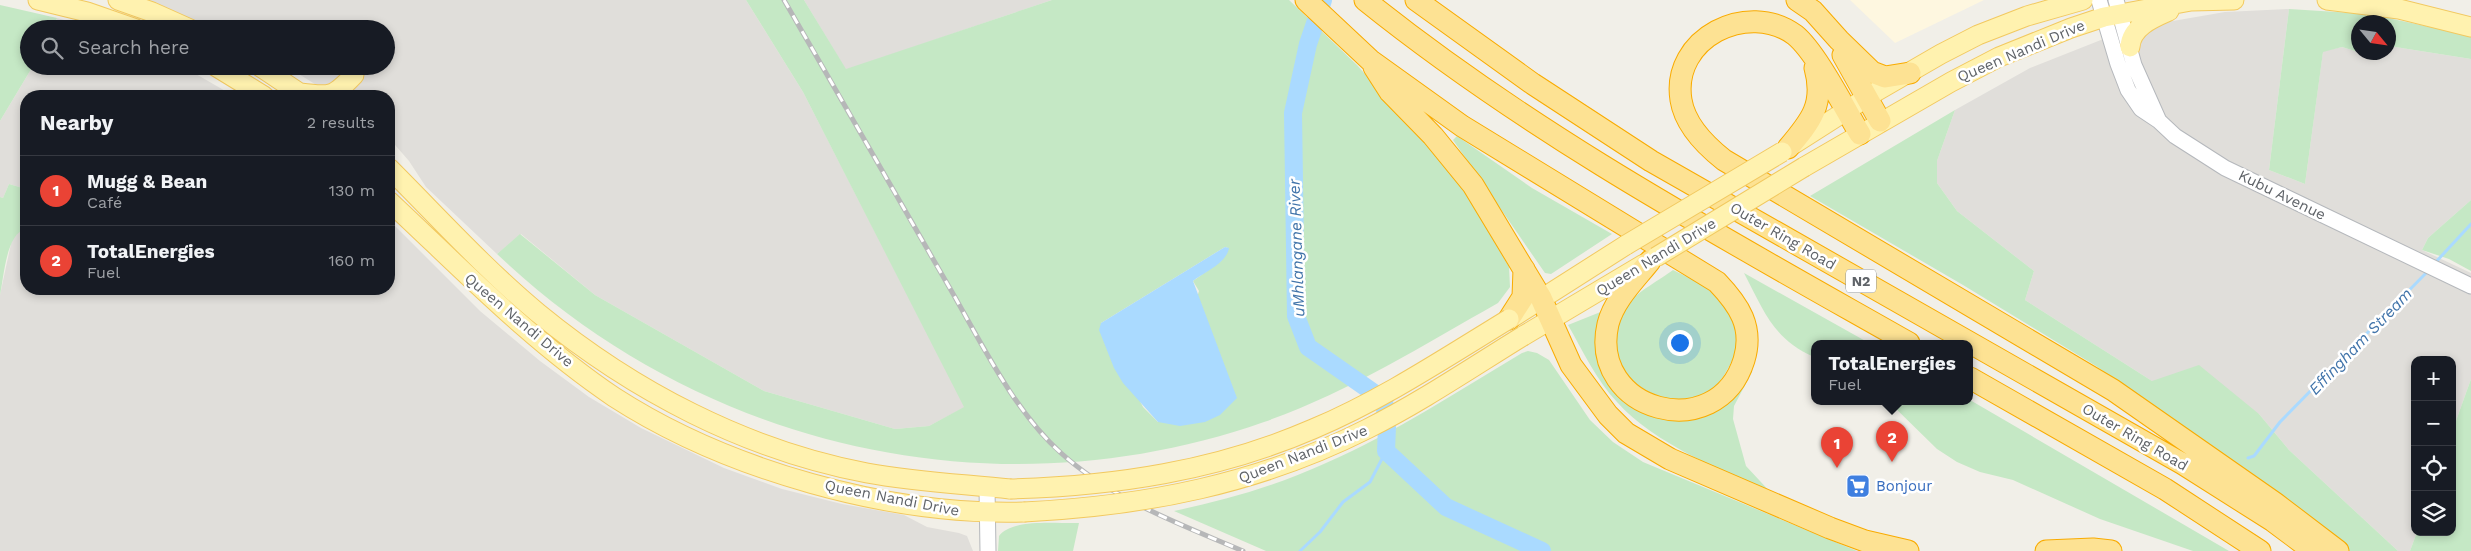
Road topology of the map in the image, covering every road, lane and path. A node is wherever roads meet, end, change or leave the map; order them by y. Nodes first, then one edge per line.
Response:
1 (38, 0) edge
2 (118, 0) edge
3 (1306, 0) edge
4 (1365, 0) edge
5 (1416, 0) edge
6 (1797, 0) edge
7 (2047, 0) edge
8 (2083, 0) edge
9 (2234, 0) edge
10 (2327, 0) edge
11 (2190, 1) edge
12 (2110, 8) edge
13 (2028, 16) junction
14 (110, 20) edge
15 (170, 20) edge
16 (2471, 27) edge
17 (1838, 40) junction
18 (2130, 47) junction
19 (1365, 55) junction
20 (1813, 57) junction
21 (1910, 73) junction
22 (230, 75) edge
23 (272, 75) edge
24 (353, 75) edge
25 (254, 90) edge
26 (295, 90) edge
27 (340, 90) edge
28 (1867, 97) junction
29 (1846, 111) junction
30 (1880, 121) junction
31 (2159, 121) junction
32 (1860, 134) junction
33 (1785, 150) junction
34 (395, 174) edge
35 (395, 207) edge
36 (1653, 259) junction
37 (1524, 268) junction
38 (2471, 286) edge
39 (1540, 298) junction
40 (1509, 320) junction
41 (1551, 320) junction
42 (1904, 340) edge
43 (1965, 340) edge
44 (1973, 344) edge
45 (1973, 380) edge
46 (987, 488) junction
47 (986, 513) junction
48 (988, 551) edge
49 (1908, 551) edge
50 (2046, 551) edge
51 (2112, 551) edge
52 (2260, 551) edge
53 (2313, 551) edge
54 (2338, 551) edge

1 - 14 main road
2 - 15 main road
3 - 19 highway
4 - 42 highway, Outer Ring Road / N2
5 - 43 highway, Outer Ring Road / N2
6 - 17 highway
7 - 13 main road
8 - 13 main road, Queen Nandi Drive
9 - 11 main road, Queen Nandi Drive
10 - 16 main road
11 - 12 main road, Queen Nandi Drive
11 - 18 main road
12 - 18 street, Kubu Avenue
12 - 30 main road, Queen Nandi Drive
12 - 31 street, Kubu Avenue
13 - 21 main road, Queen Nandi Drive
17 - 21 highway
17 - 28 highway
18 - 31 street, Kubu Avenue
19 - 36 highway
19 - 37 highway
20 - 29 highway
20 - 33 highway
20 - 54 highway
21 - 28 main road, Queen Nandi Drive
22 - 25 main road
23 - 26 main road
24 - 27 main road
28 - 29 main road, Queen Nandi Drive
28 - 30 highway
29 - 32 highway
29 - 33 main road, Queen Nandi Drive
30 - 32 main road, Queen Nandi Drive
31 - 38 street, Kubu Avenue
32 - 36 main road, Queen Nandi Drive, bridge
33 - 39 main road, Queen Nandi Drive, bridge
34 - 46 main road, Queen Nandi Drive
35 - 47 main road, Queen Nandi Drive
36 - 41 main road, Queen Nandi Drive
37 - 39 highway
37 - 40 highway
39 - 40 main road, Queen Nandi Drive
39 - 41 highway
40 - 46 main road, Queen Nandi Drive, bridge
41 - 47 main road, Queen Nandi Drive, bridge
41 - 49 highway
44 - 53 highway, Outer Ring Road / N2
45 - 52 highway, Outer Ring Road
46 - 47 street
47 - 48 street
50 - 51 highway

